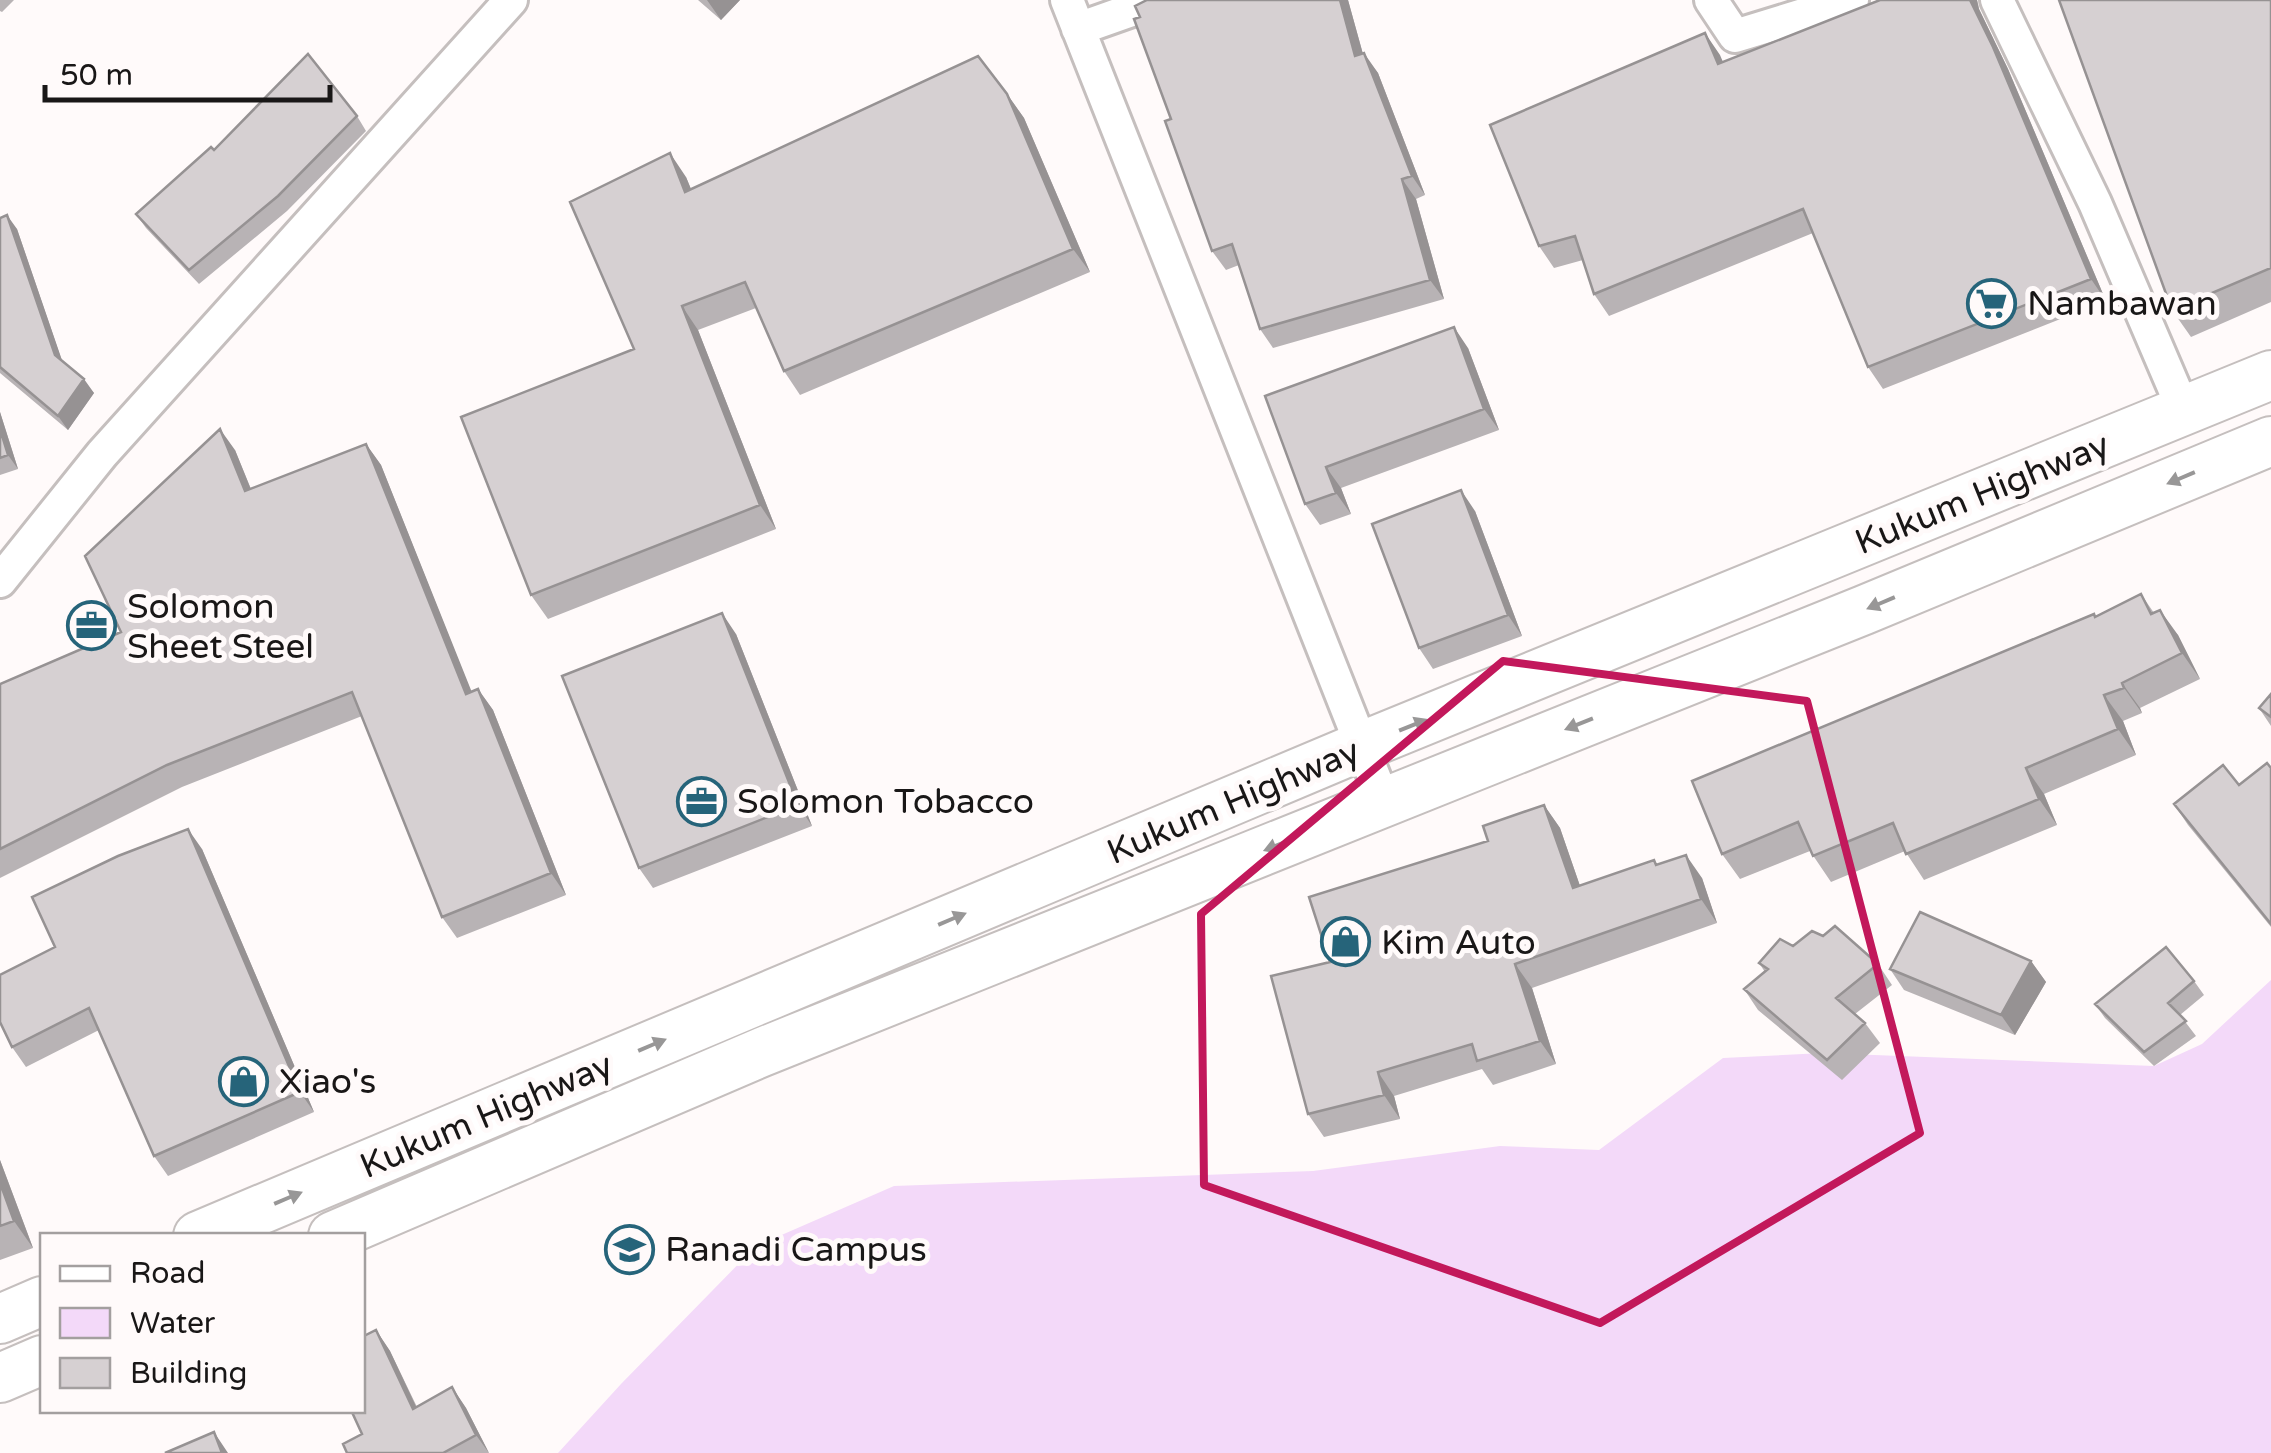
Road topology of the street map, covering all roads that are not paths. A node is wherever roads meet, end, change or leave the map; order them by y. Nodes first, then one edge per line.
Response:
1 (511, 0) edge
2 (1160, 0) edge
3 (1710, 0) edge
4 (1852, 0) edge
5 (1996, 0) edge
6 (1072, 14) edge
7 (2271, 375) edge
8 (2184, 411) junction
9 (2271, 441) edge
10 (0, 581) edge
11 (1362, 746) junction
12 (1384, 802) junction
13 (205, 1233) edge
14 (340, 1233) edge
15 (40, 1302) edge
16 (0, 1319) edge
17 (40, 1361) edge
18 (0, 1378) edge

1 - 10 street
2 - 6 street
3 - 4 street
5 - 8 street
6 - 11 street
7 - 8 main road, Kukum Highway
11 -> 8 main road, Kukum Highway
9 -> 12 main road, Kukum Highway
11 - 12 street
13 -> 11 main road, Kukum Highway
12 -> 14 main road, Kukum Highway
15 - 16 main road
17 - 18 main road

